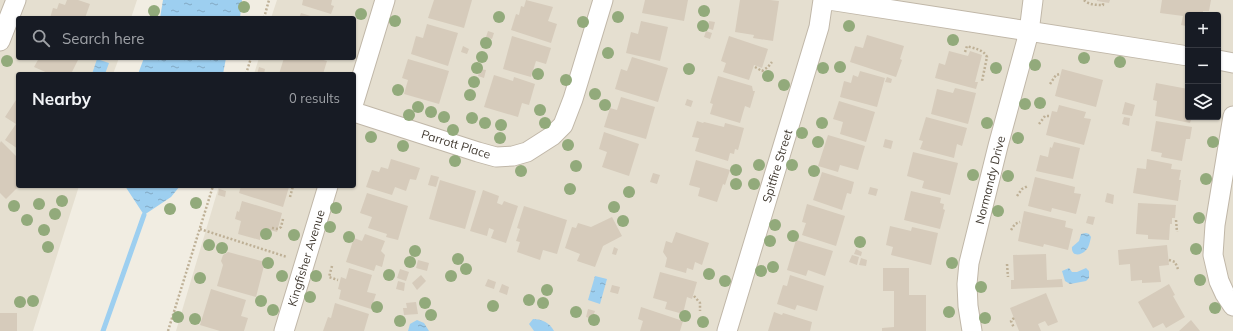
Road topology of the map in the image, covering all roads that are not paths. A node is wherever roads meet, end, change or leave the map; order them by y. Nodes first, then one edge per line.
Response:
1 (16, 0) edge
2 (385, 0) edge
3 (603, 0) edge
4 (823, 0) edge
5 (830, 0) edge
6 (1033, 0) edge
7 (1029, 32) junction
8 (0, 41) edge
9 (1185, 56) edge
10 (1221, 61) edge
11 (1233, 63) edge
12 (356, 95) edge
13 (356, 113) edge
14 (1233, 116) edge
15 (327, 188) edge
16 (1233, 306) edge
17 (284, 331) edge
18 (727, 331) edge
19 (972, 331) edge

1 - 8 street
2 - 12 street
3 - 13 street, Parrott Place
4 - 18 street, Spitfire Street
5 - 7 street
6 - 7 street, Normandy Drive
7 - 9 street
7 - 19 street, Normandy Drive
10 - 11 street
14 - 16 street
15 - 17 street, Kingfisher Avenue

